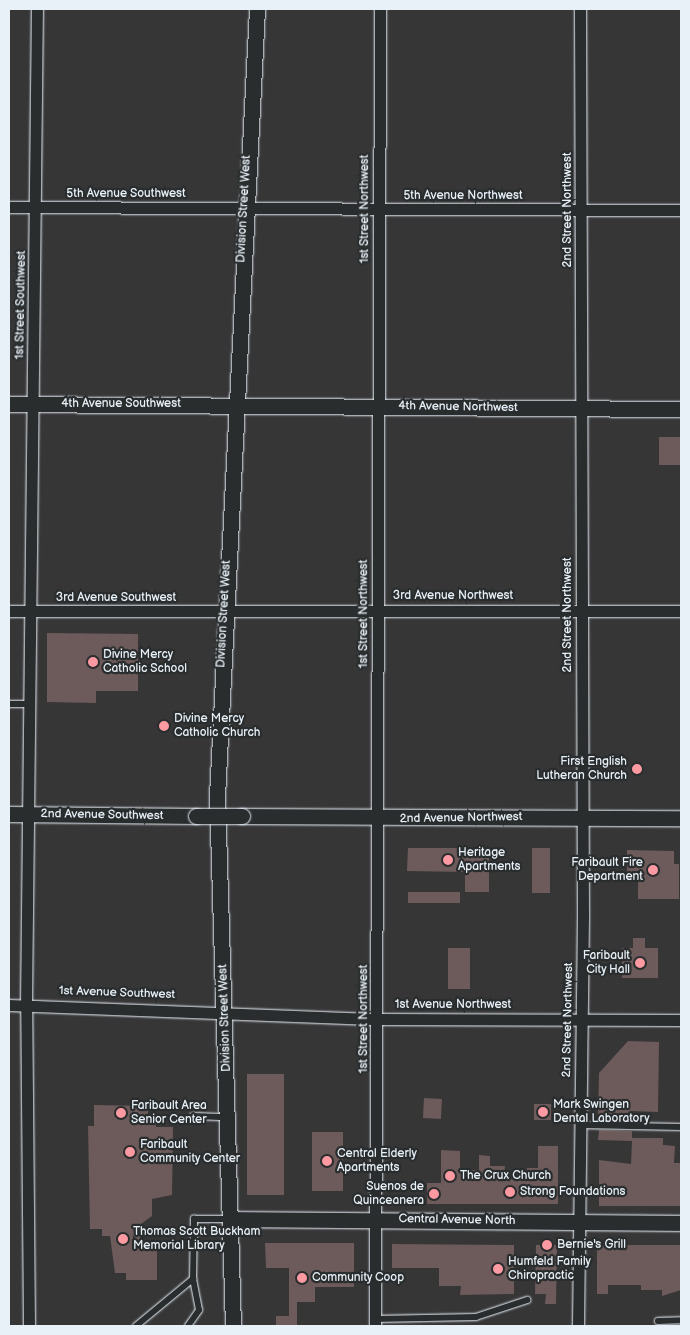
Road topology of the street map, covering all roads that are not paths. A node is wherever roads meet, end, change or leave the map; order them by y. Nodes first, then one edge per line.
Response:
1 (37, 9) edge
2 (257, 9) edge
3 (380, 9) edge
4 (580, 9) edge
5 (9, 208) edge
6 (36, 208) junction
7 (244, 208) junction
8 (582, 209) junction
9 (379, 210) junction
10 (681, 210) edge
11 (9, 404) edge
12 (33, 404) junction
13 (234, 404) junction
14 (378, 406) junction
15 (580, 408) junction
16 (681, 409) edge
17 (379, 609) junction
18 (582, 610) junction
19 (9, 611) edge
20 (31, 611) junction
21 (681, 611) edge
22 (224, 613) junction
23 (9, 704) edge
24 (30, 704) junction
25 (9, 814) edge
26 (29, 814) junction
27 (242, 816) joint
28 (582, 816) junction
29 (681, 818) edge
30 (376, 819) junction
31 (26, 1004) junction
32 (9, 1005) edge
33 (225, 1010) junction
34 (379, 1018) junction
35 (581, 1018) junction
36 (681, 1020) edge
37 (193, 1116) dead end
38 (228, 1117) junction
39 (580, 1125) junction
40 (681, 1127) edge
41 (233, 1219) junction
42 (375, 1219) junction
43 (579, 1221) junction
44 (681, 1223) edge
45 (193, 1279) junction
46 (527, 1300) dead end
47 (681, 1320) edge
48 (658, 1322) dead end
49 (375, 1323) edge
50 (29, 1326) edge
51 (136, 1326) edge
52 (188, 1326) edge
53 (233, 1326) edge
54 (578, 1326) edge

1 - 6 street, 1st Street Southwest
2 - 7 street, Division Street West
3 - 9 street, 1st Street Northwest
4 - 8 street, 2nd Street Northwest
5 - 6 street, 5th Avenue Southwest
6 - 7 street, 5th Avenue Southwest
6 - 12 street, 1st Street Southwest
7 - 9 street, 5th Avenue Northwest
7 - 13 street, Division Street West
8 - 9 street, 5th Avenue Northwest
8 - 10 street, 5th Avenue Northwest
8 - 15 street, 2nd Street Northwest
9 - 14 street, 1st Street Northwest
11 - 12 street, 4th Avenue Southwest
12 - 13 street, 4th Avenue Southwest
12 - 20 street, 1st Street Southwest
13 - 14 street, 4th Avenue Northwest
13 - 22 street, Division Street West
14 - 15 street, 4th Avenue Northwest
14 - 17 street, 1st Street Northwest
15 - 16 street, 4th Avenue Northwest
15 - 18 street, 2nd Street Northwest
17 - 18 street, 3rd Avenue Northwest
17 - 22 street, 3rd Avenue Northwest
17 - 30 street, 1st Street Northwest
18 - 21 street, 3rd Avenue Northwest
18 - 28 street, 2nd Street Northwest
19 - 20 street, 3rd Avenue Southwest
20 - 22 street, 3rd Avenue Southwest
20 - 24 street, 1st Street Southwest
22 - 33 street, Division Street West
23 - 24 lane
24 - 26 street, 1st Street Southwest
25 - 26 street, 2nd Avenue Southwest
26 - 27 street, 2nd Avenue Southwest, bridge
26 - 31 street, 1st Street Southwest
27 - 30 street, 2nd Avenue Northwest
28 - 29 street, 2nd Avenue Northwest
28 - 30 street, 2nd Avenue Northwest
28 - 35 street, 2nd Street Northwest
30 - 34 street, 1st Street Northwest
31 - 32 street, 1st Avenue Southwest
31 - 33 street, 1st Avenue Southwest
31 - 50 street, 1st Street Southwest
33 - 34 street, 1st Avenue Northwest
33 - 38 street, Division Street West
34 - 35 street, 1st Avenue Northwest
34 - 42 street, 1st Street Northwest
35 - 36 street, 1st Avenue Northwest
35 - 39 street, 2nd Street Northwest
37 - 38 lane
38 - 41 street, Division Street West
39 - 40 lane
39 - 43 street, 2nd Street Northwest
41 - 42 street, Central Avenue North
41 - 45 lane
41 - 53 street, Division Street West
42 - 43 street, Central Avenue North
42 - 49 street, 1st Street Northwest
43 - 44 street, Central Avenue North
43 - 54 street, 2nd Street Northwest
45 - 51 lane
45 - 52 lane
46 - 49 lane
47 - 48 lane

